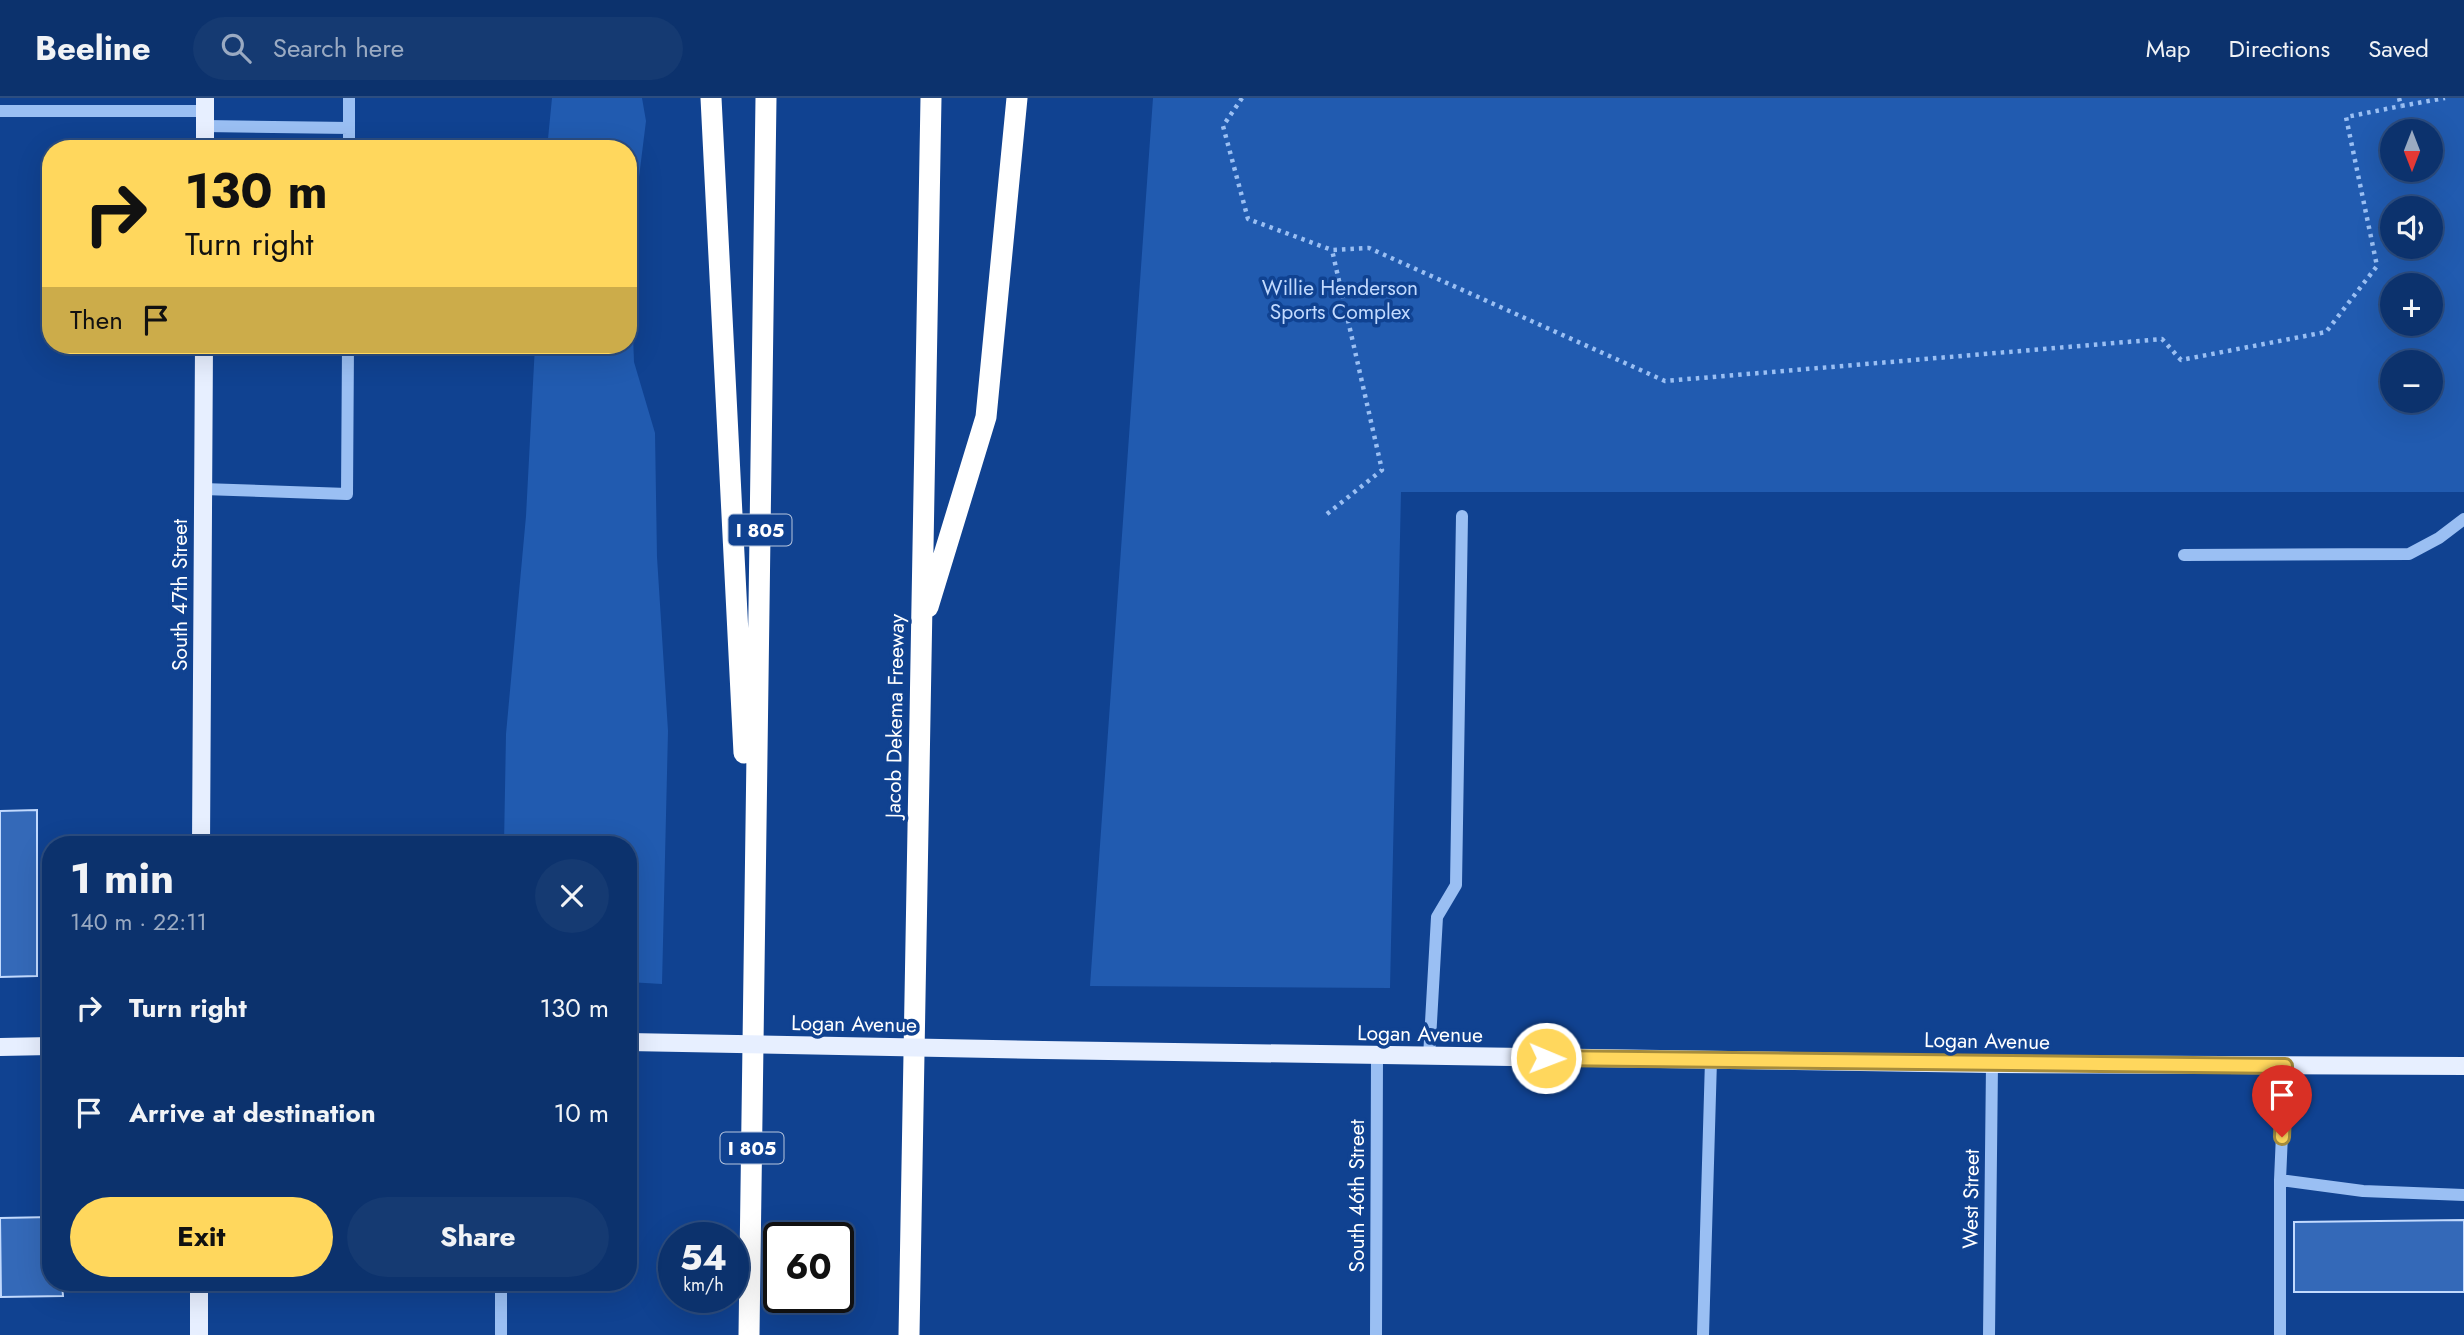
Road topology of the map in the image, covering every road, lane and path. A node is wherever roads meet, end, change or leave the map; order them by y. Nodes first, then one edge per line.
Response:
1 (349, 98) edge
2 (712, 98) edge
3 (766, 98) edge
4 (931, 98) edge
5 (1017, 98) edge
6 (1242, 98) edge
7 (2399, 98) edge
8 (2445, 98) edge
9 (2401, 106) junction
10 (0, 111) edge
11 (205, 111) edge
12 (349, 128) junction
13 (205, 140) edge
14 (349, 140) edge
15 (1332, 250) junction
16 (204, 354) edge
17 (348, 354) edge
18 (203, 489) junction
19 (1327, 514) dead end
20 (1462, 516) dead end
21 (2464, 519) edge
22 (2184, 555) dead end
23 (920, 632) junction
24 (201, 836) edge
25 (754, 961) junction
26 (637, 1042) edge
27 (0, 1046) edge
28 (42, 1046) edge
29 (1377, 1057) junction
30 (1429, 1057) junction
31 (1710, 1060) junction
32 (1992, 1064) junction
33 (2285, 1066) junction
34 (2464, 1066) edge
35 (2280, 1180) junction
36 (2464, 1195) edge
37 (199, 1291) edge
38 (501, 1291) edge
39 (199, 1335) edge
40 (501, 1335) edge
41 (750, 1335) edge
42 (909, 1335) edge
43 (1376, 1335) edge
44 (1703, 1335) edge
45 (1989, 1335) edge
46 (2280, 1335) edge

1 - 12 street
2 - 25 highway
3 - 25 highway, I 805
4 - 23 highway, Jacob Dekema Freeway
5 - 23 highway
6 - 15 path
7 - 9 path
8 - 9 path
9 - 15 path
10 - 11 street
11 - 12 street
11 - 13 main road
12 - 14 street
15 - 19 path
16 - 18 main road, South 47th Street
17 - 18 street
18 - 24 main road, South 47th Street
20 - 30 street
21 - 22 street
23 - 42 highway, Jacob Dekema Freeway
25 - 41 highway, I 805
26 - 29 main road, Logan Avenue, bridge
27 - 28 main road
29 - 30 main road, Logan Avenue
29 - 43 street, South 46th Street
30 - 31 main road, Logan Avenue
31 - 32 main road, Logan Avenue
31 - 44 street
32 - 33 main road, Logan Avenue
32 - 45 street, West Street
33 - 34 main road, Logan Avenue
33 - 35 street
35 - 36 street
35 - 46 street
37 - 39 main road
38 - 40 street

